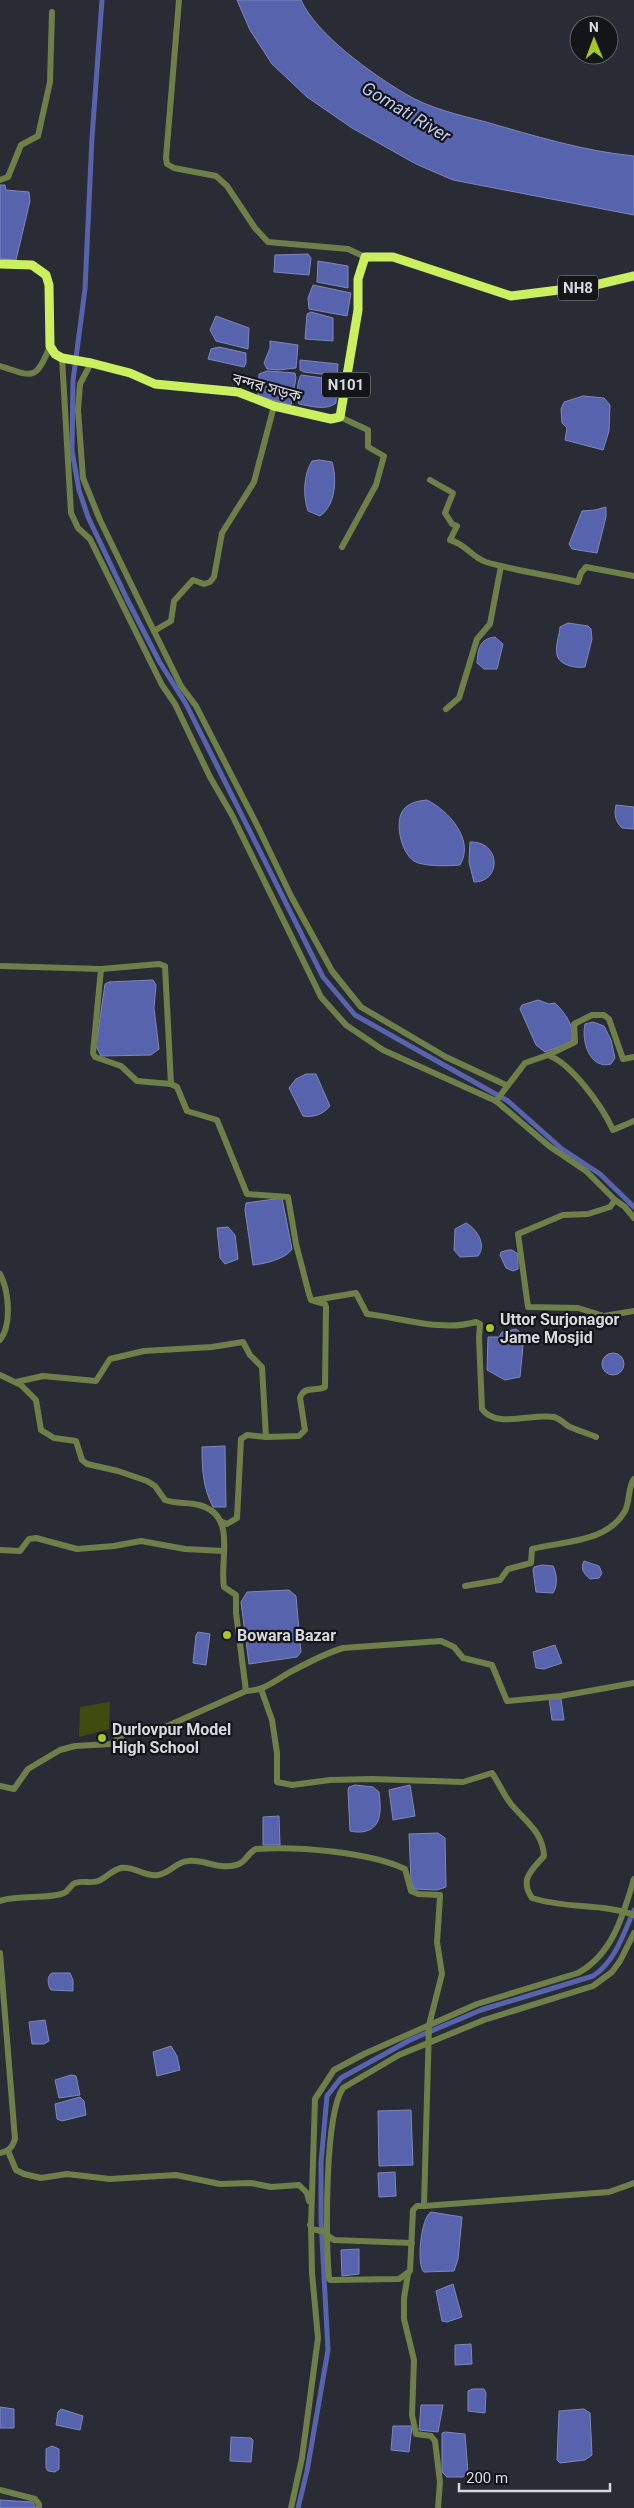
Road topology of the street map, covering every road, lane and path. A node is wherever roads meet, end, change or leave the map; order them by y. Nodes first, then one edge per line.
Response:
1 (178, 0) edge
2 (52, 12) dead end
3 (0, 180) edge
4 (365, 257) junction
5 (0, 264) edge
6 (634, 276) edge
7 (50, 346) junction
8 (65, 358) junction
9 (89, 362) junction
10 (0, 366) edge
11 (274, 406) junction
12 (340, 417) junction
13 (430, 480) dead end
14 (342, 547) dead end
15 (501, 566) junction
16 (634, 576) edge
17 (154, 631) junction
18 (446, 710) dead end
19 (0, 966) edge
20 (101, 969) junction
21 (548, 1055) junction
22 (634, 1057) edge
23 (171, 1084) junction
24 (506, 1085) junction
25 (496, 1101) junction
26 (634, 1121) edge
27 (615, 1200) junction
28 (634, 1218) edge
29 (0, 1274) edge
30 (311, 1300) junction
31 (634, 1310) edge
32 (0, 1340) edge
33 (0, 1375) edge
34 (16, 1382) junction
35 (266, 1437) junction
36 (596, 1437) dead end
37 (634, 1479) edge
38 (220, 1521) junction
39 (0, 1550) edge
40 (224, 1551) junction
41 (465, 1586) dead end
42 (634, 1683) edge
43 (261, 1689) junction
44 (246, 1691) junction
45 (0, 1786) edge
46 (634, 1879) edge
47 (0, 1901) edge
48 (624, 1911) junction
49 (634, 1915) edge
50 (634, 1933) edge
51 (0, 1953) edge
52 (429, 2025) junction
53 (428, 2043) junction
54 (8, 2151) junction
55 (0, 2153) edge
56 (634, 2183) edge
57 (424, 2206) junction
58 (314, 2229) junction
59 (327, 2234) junction
60 (412, 2243) junction
61 (408, 2274) junction
62 (0, 2490) edge
63 (39, 2508) edge
64 (292, 2508) edge
65 (438, 2508) edge

1 - 4 street
2 - 3 street
4 - 6 highway, NH8
4 - 12 highway, N101
5 - 7 highway
7 - 8 highway
7 - 10 street
8 - 9 highway, বন্দর সড়ক / N101
8 - 25 street
9 - 11 highway, বন্দর সড়ক / N101
9 - 17 street
11 - 12 highway, বন্দর সড়ক / N101
11 - 17 street
12 - 14 street
13 - 15 street
15 - 16 street
15 - 18 street
17 - 24 street
19 - 20 street
20 - 23 street
20 - 23 street
21 - 22 street
21 - 24 street
21 - 26 street
23 - 30 street
24 - 25 street
25 - 27 street
27 - 28 street
27 - 31 street
29 - 32 street
30 - 35 street
30 - 36 street
33 - 34 street
34 - 35 street
34 - 38 street
35 - 38 street
37 - 41 street
38 - 40 street
39 - 40 street
40 - 44 street
42 - 43 street
43 - 44 street
43 - 48 street
44 - 45 street
46 - 48 street
47 - 52 street
48 - 49 street
48 - 52 street
50 - 53 street
51 - 54 street
52 - 53 street
52 - 58 street
53 - 57 street
53 - 59 street
54 - 55 street
54 - 58 street
56 - 57 street
57 - 60 street
58 - 59 street
58 - 64 street
59 - 60 street
59 - 61 street
60 - 61 street
61 - 65 street
62 - 63 street

